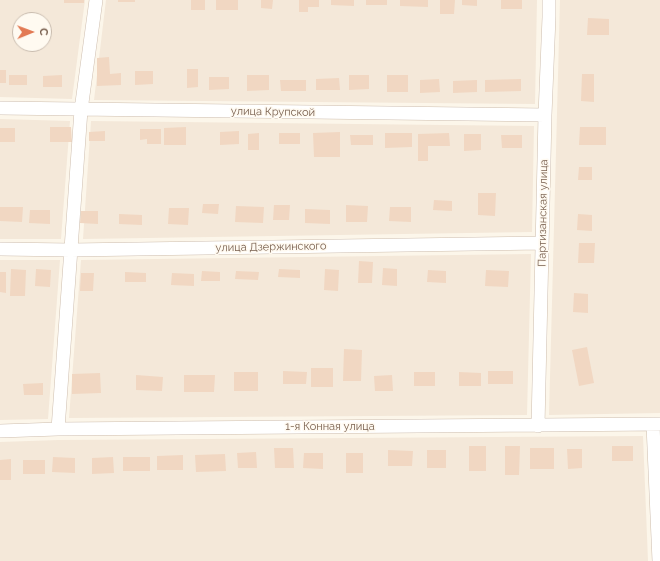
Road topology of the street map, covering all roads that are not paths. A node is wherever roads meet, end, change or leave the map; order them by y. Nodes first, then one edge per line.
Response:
1 (96, 0) edge
2 (549, 0) edge
3 (0, 108) edge
4 (81, 110) junction
5 (545, 115) junction
6 (542, 243) junction
7 (0, 249) edge
8 (71, 250) junction
9 (656, 425) edge
10 (538, 426) junction
11 (58, 429) junction
12 (0, 431) edge
13 (659, 561) edge

1 - 4 street
2 - 5 street, Партизанская улица
3 - 4 street, улица Крупской
4 - 5 street, улица Крупской
4 - 8 street
5 - 6 street, Партизанская улица
6 - 8 street, улица Дзержинского
6 - 10 street, Партизанская улица
7 - 8 street, улица Дзержинского
8 - 11 street
9 - 10 street, 1-я Конная улица
9 - 13 street
10 - 11 street, 1-я Конная улица
11 - 12 street, 1-я Конная улица

